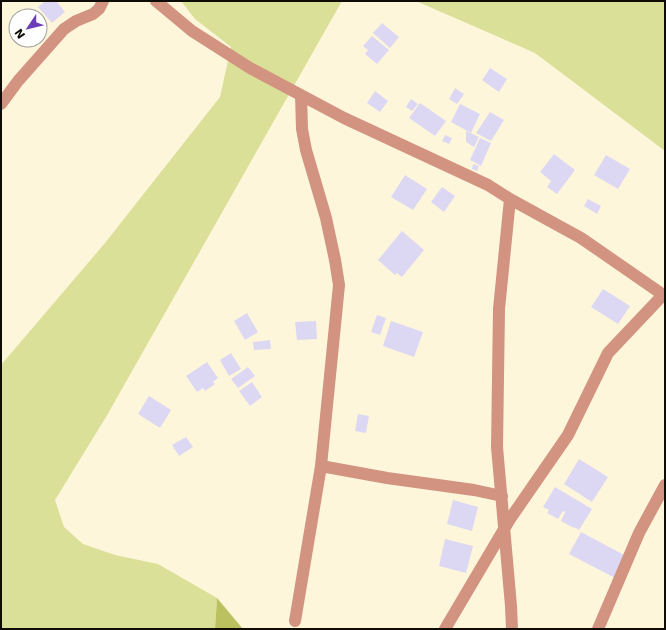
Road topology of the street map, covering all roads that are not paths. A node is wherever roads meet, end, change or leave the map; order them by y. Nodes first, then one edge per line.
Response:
1 (103, 1) edge
2 (156, 1) edge
3 (301, 95) junction
4 (1, 104) edge
5 (510, 199) junction
6 (664, 295) edge
7 (321, 466) junction
8 (665, 485) edge
9 (502, 496) junction
10 (505, 529) junction
11 (295, 621) dead end
12 (445, 629) edge
13 (512, 629) edge
14 (598, 629) edge

1 - 4 street
2 - 3 street
3 - 5 street
3 - 7 street
5 - 6 street
5 - 9 street
6 - 10 street
7 - 9 street
7 - 11 street
8 - 14 street
9 - 10 street
10 - 12 street
10 - 13 street

